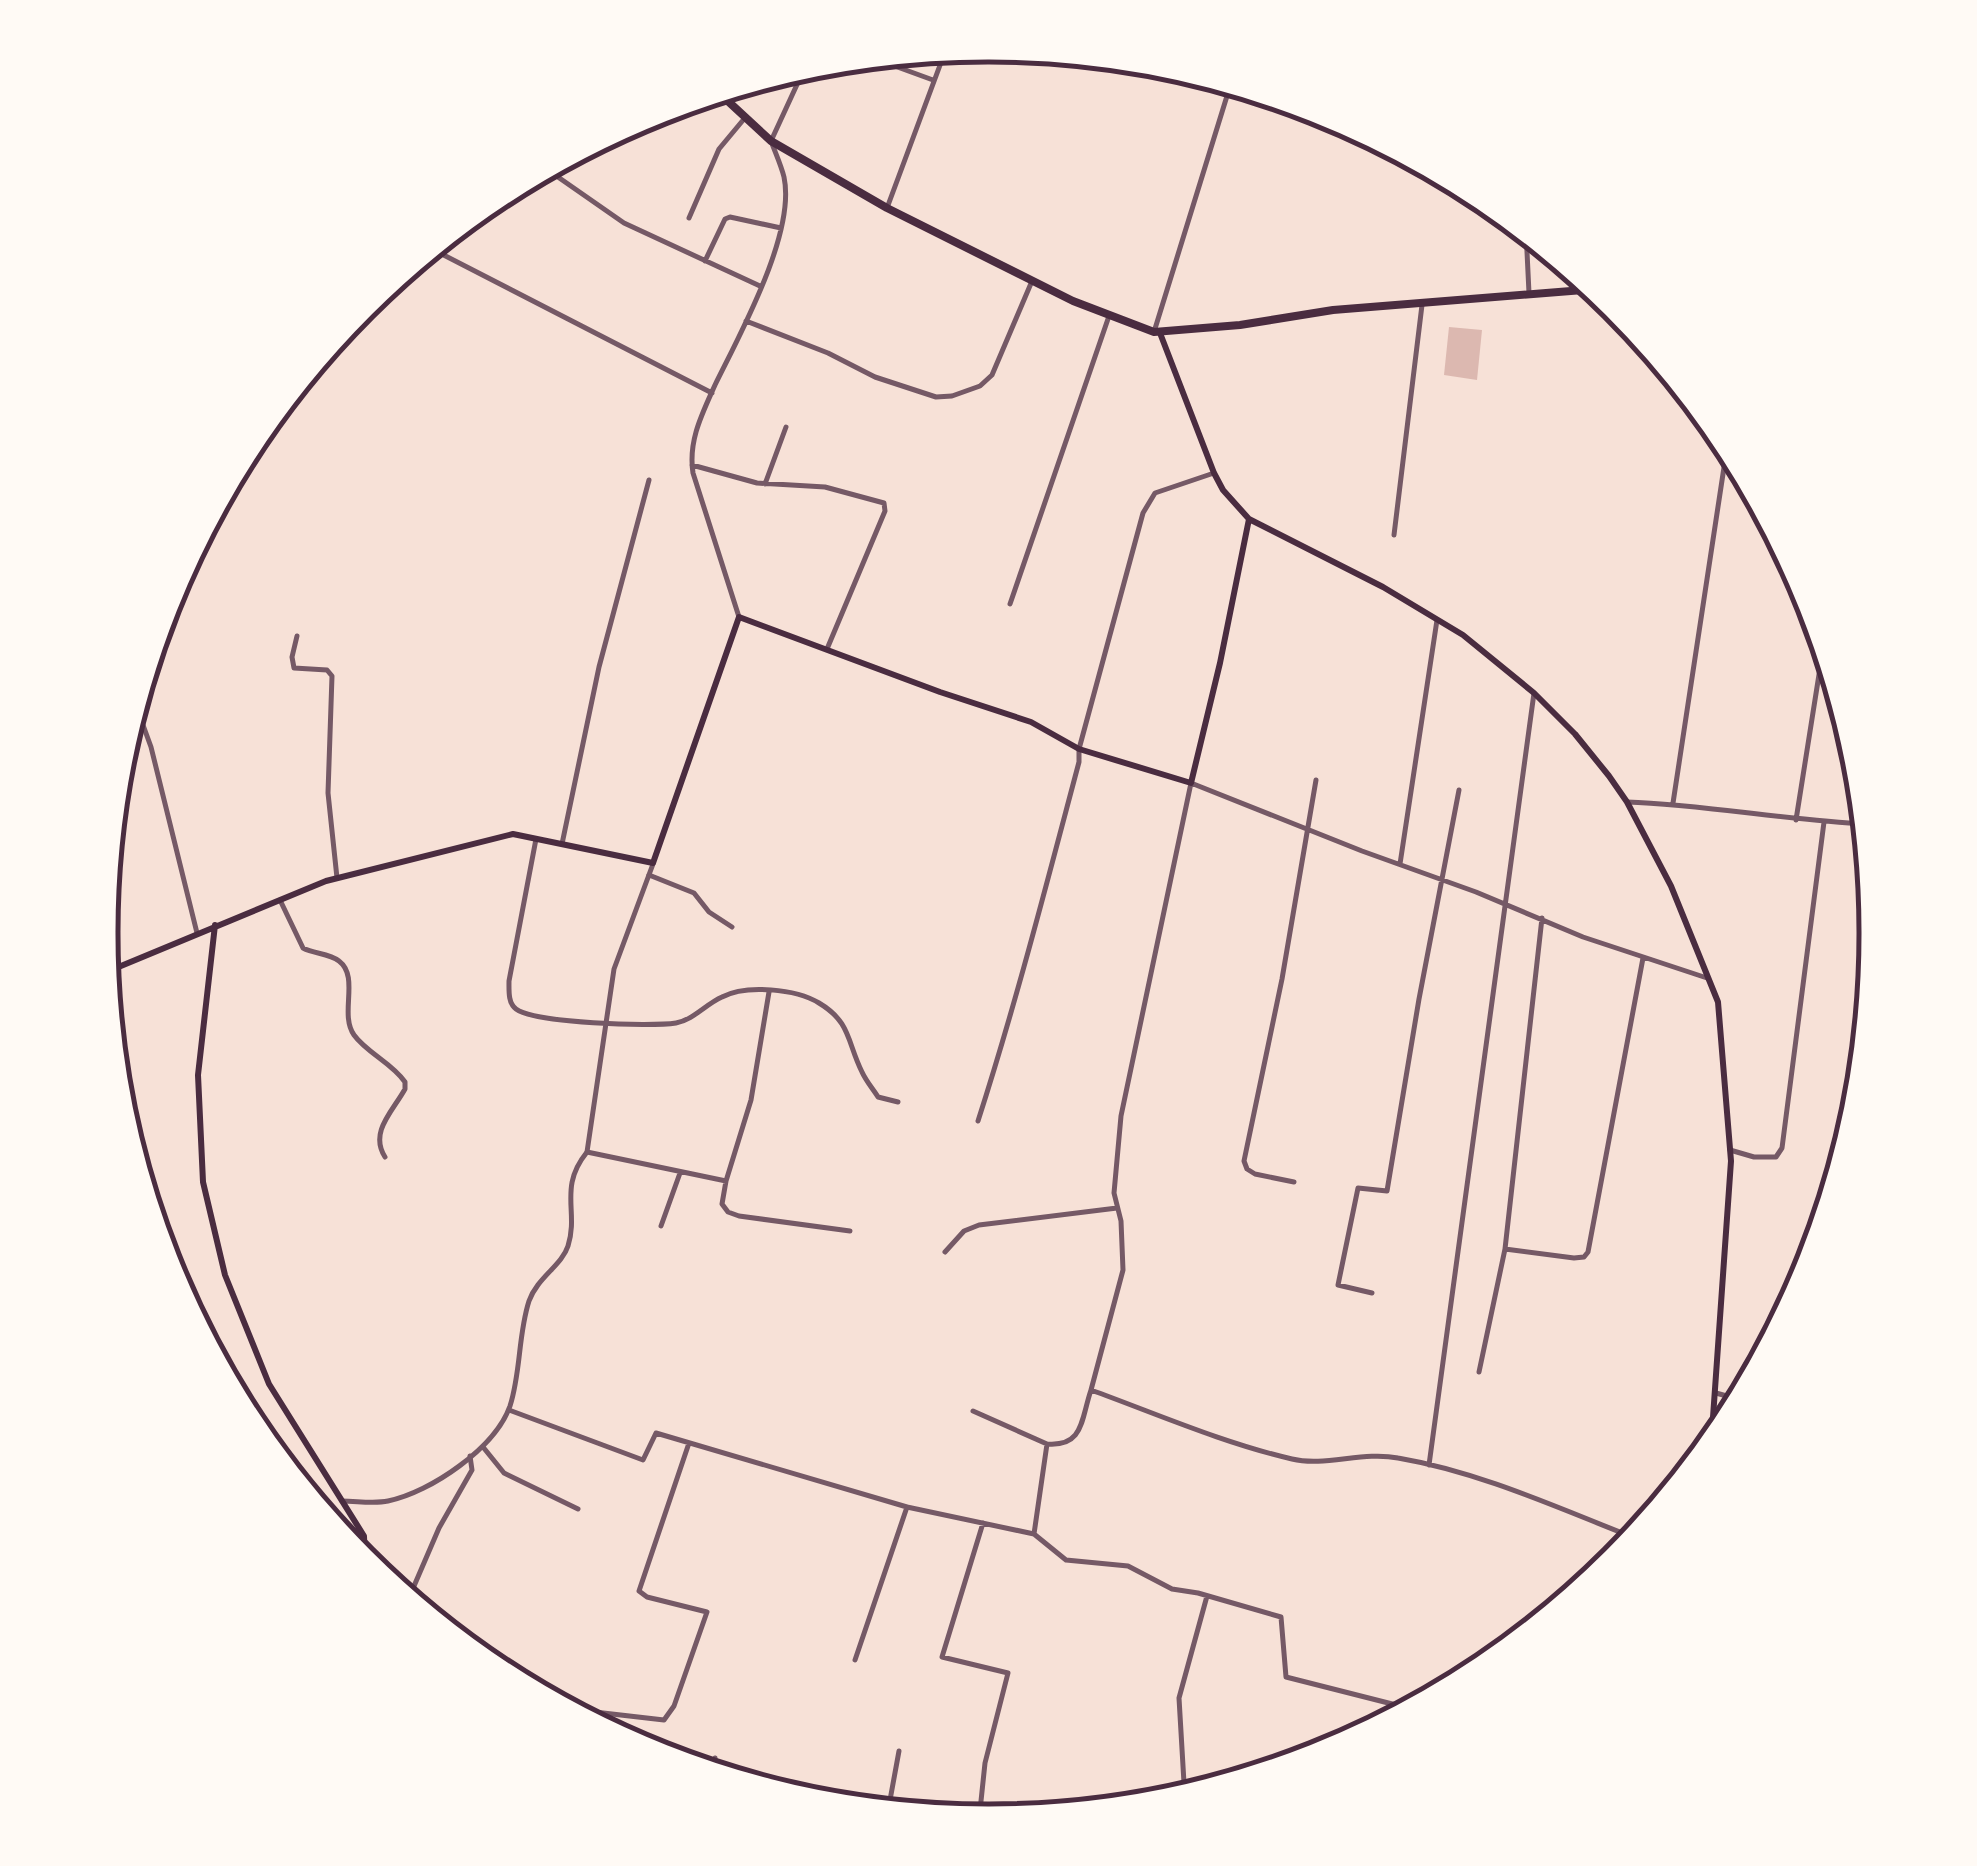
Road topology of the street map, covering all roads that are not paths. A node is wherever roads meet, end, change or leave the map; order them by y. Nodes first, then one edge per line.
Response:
1 (940, 64) edge
2 (899, 67) edge
3 (934, 81) junction
4 (797, 84) edge
5 (1228, 96) edge
6 (728, 103) edge
7 (744, 119) junction
8 (771, 141) junction
9 (557, 177) edge
10 (887, 208) junction
11 (689, 218) dead end
12 (781, 228) junction
13 (1527, 249) edge
14 (444, 255) edge
15 (705, 261) junction
16 (1032, 281) junction
17 (760, 286) junction
18 (1575, 291) edge
19 (1529, 296) junction
20 (1422, 305) junction
21 (1110, 316) junction
22 (746, 321) junction
23 (1157, 333) junction
24 (712, 393) junction
25 (786, 427) dead end
26 (692, 465) junction
27 (1724, 468) edge
28 (1214, 473) junction
29 (650, 480) dead end
30 (765, 484) junction
31 (1249, 519) junction
32 (1394, 535) dead end
33 (1010, 604) dead end
34 (739, 617) junction
35 (1437, 620) junction
36 (297, 636) dead end
37 (828, 650) junction
38 (1819, 674) edge
39 (1534, 693) junction
40 (144, 727) edge
41 (1079, 749) junction
42 (1316, 780) dead end
43 (1191, 783) junction
44 (1459, 790) dead end
45 (1627, 802) junction
46 (1672, 803) junction
47 (1796, 820) junction
48 (1824, 822) junction
49 (1852, 823) edge
50 (1307, 827) junction
51 (536, 838) junction
52 (562, 844) junction
53 (653, 863) junction
54 (1400, 864) junction
55 (649, 874) junction
56 (338, 878) junction
57 (1441, 879) junction
58 (280, 900) junction
59 (1507, 904) junction
60 (1542, 918) junction
61 (216, 925) junction
62 (732, 927) dead end
63 (197, 933) junction
64 (1642, 958) junction
65 (119, 966) edge
66 (1712, 980) junction
67 (769, 992) junction
68 (606, 1022) junction
69 (898, 1102) dead end
70 (978, 1121) dead end
71 (1730, 1150) junction
72 (588, 1152) junction
73 (385, 1157) dead end
74 (680, 1174) junction
75 (726, 1181) junction
76 (1294, 1182) dead end
77 (1118, 1208) junction
78 (660, 1226) dead end
79 (850, 1230) dead end
80 (1505, 1249) junction
81 (945, 1252) dead end
82 (1372, 1293) dead end
83 (1479, 1372) dead end
84 (1091, 1390) junction
85 (1716, 1393) junction
86 (1725, 1396) edge
87 (509, 1410) junction
88 (973, 1411) dead end
89 (1714, 1414) edge
90 (689, 1442) junction
91 (1048, 1444) junction
92 (483, 1447) junction
93 (470, 1456) junction
94 (1428, 1465) junction
95 (342, 1501) junction
96 (907, 1507) junction
97 (578, 1508) dead end
98 (983, 1523) junction
99 (1620, 1532) edge
100 (1034, 1534) junction
101 (364, 1539) edge
102 (414, 1586) edge
103 (1207, 1595) junction
104 (854, 1660) dead end
105 (1393, 1704) edge
106 (602, 1714) edge
107 (900, 1751) dead end
108 (1184, 1781) edge
109 (891, 1798) edge
110 (981, 1804) edge

1 - 3 street
2 - 3 street
3 - 10 street
4 - 8 street
5 - 23 street
6 - 7 highway
7 - 8 highway
7 - 11 street
8 - 10 highway
8 - 12 street
9 - 15 street
10 - 16 highway
12 - 15 street
12 - 17 street
13 - 19 street
14 - 24 street
15 - 17 street
16 - 21 highway
16 - 22 street
17 - 22 street
18 - 19 highway
19 - 20 highway
20 - 23 highway
20 - 32 street
21 - 23 highway
21 - 33 street
22 - 24 street
23 - 28 main road
24 - 26 street
25 - 30 street
26 - 30 street
26 - 34 street
27 - 46 street
28 - 31 main road
28 - 41 street
29 - 52 street
30 - 37 street
31 - 35 main road
31 - 43 main road
34 - 37 main road
34 - 53 main road
35 - 39 main road
35 - 54 street
36 - 56 street
37 - 41 main road
38 - 47 street
39 - 45 main road
39 - 59 street
40 - 63 street
41 - 43 main road
41 - 70 street
42 - 50 street
43 - 50 street
43 - 77 street
44 - 57 street
45 - 46 street
45 - 66 main road
46 - 47 street
47 - 48 street
48 - 49 street
48 - 71 street
50 - 54 street
50 - 76 street
51 - 52 main road
51 - 56 main road
51 - 68 street
52 - 53 main road
53 - 55 street
54 - 57 street
55 - 62 street
55 - 68 street
56 - 58 main road
57 - 59 street
57 - 82 street
58 - 61 main road
58 - 73 street
59 - 60 street
59 - 94 street
60 - 64 street
60 - 80 street
61 - 63 main road
61 - 95 main road
63 - 65 main road
64 - 66 street
64 - 80 street
66 - 71 main road
67 - 68 street
67 - 69 street
67 - 75 street
68 - 72 street
71 - 85 main road
72 - 74 street
72 - 87 street
74 - 75 street
74 - 78 street
75 - 79 street
77 - 81 street
77 - 84 street
80 - 83 street
84 - 91 street
84 - 94 street
85 - 86 street
85 - 89 main road
87 - 90 street
87 - 92 street
88 - 91 street
90 - 96 street
90 - 106 street
91 - 100 street
92 - 93 street
92 - 97 street
93 - 95 street
93 - 102 street
94 - 99 street
95 - 101 main road
96 - 98 street
96 - 104 street
98 - 100 street
98 - 110 street
100 - 103 street
103 - 105 street
103 - 108 street
107 - 109 street

